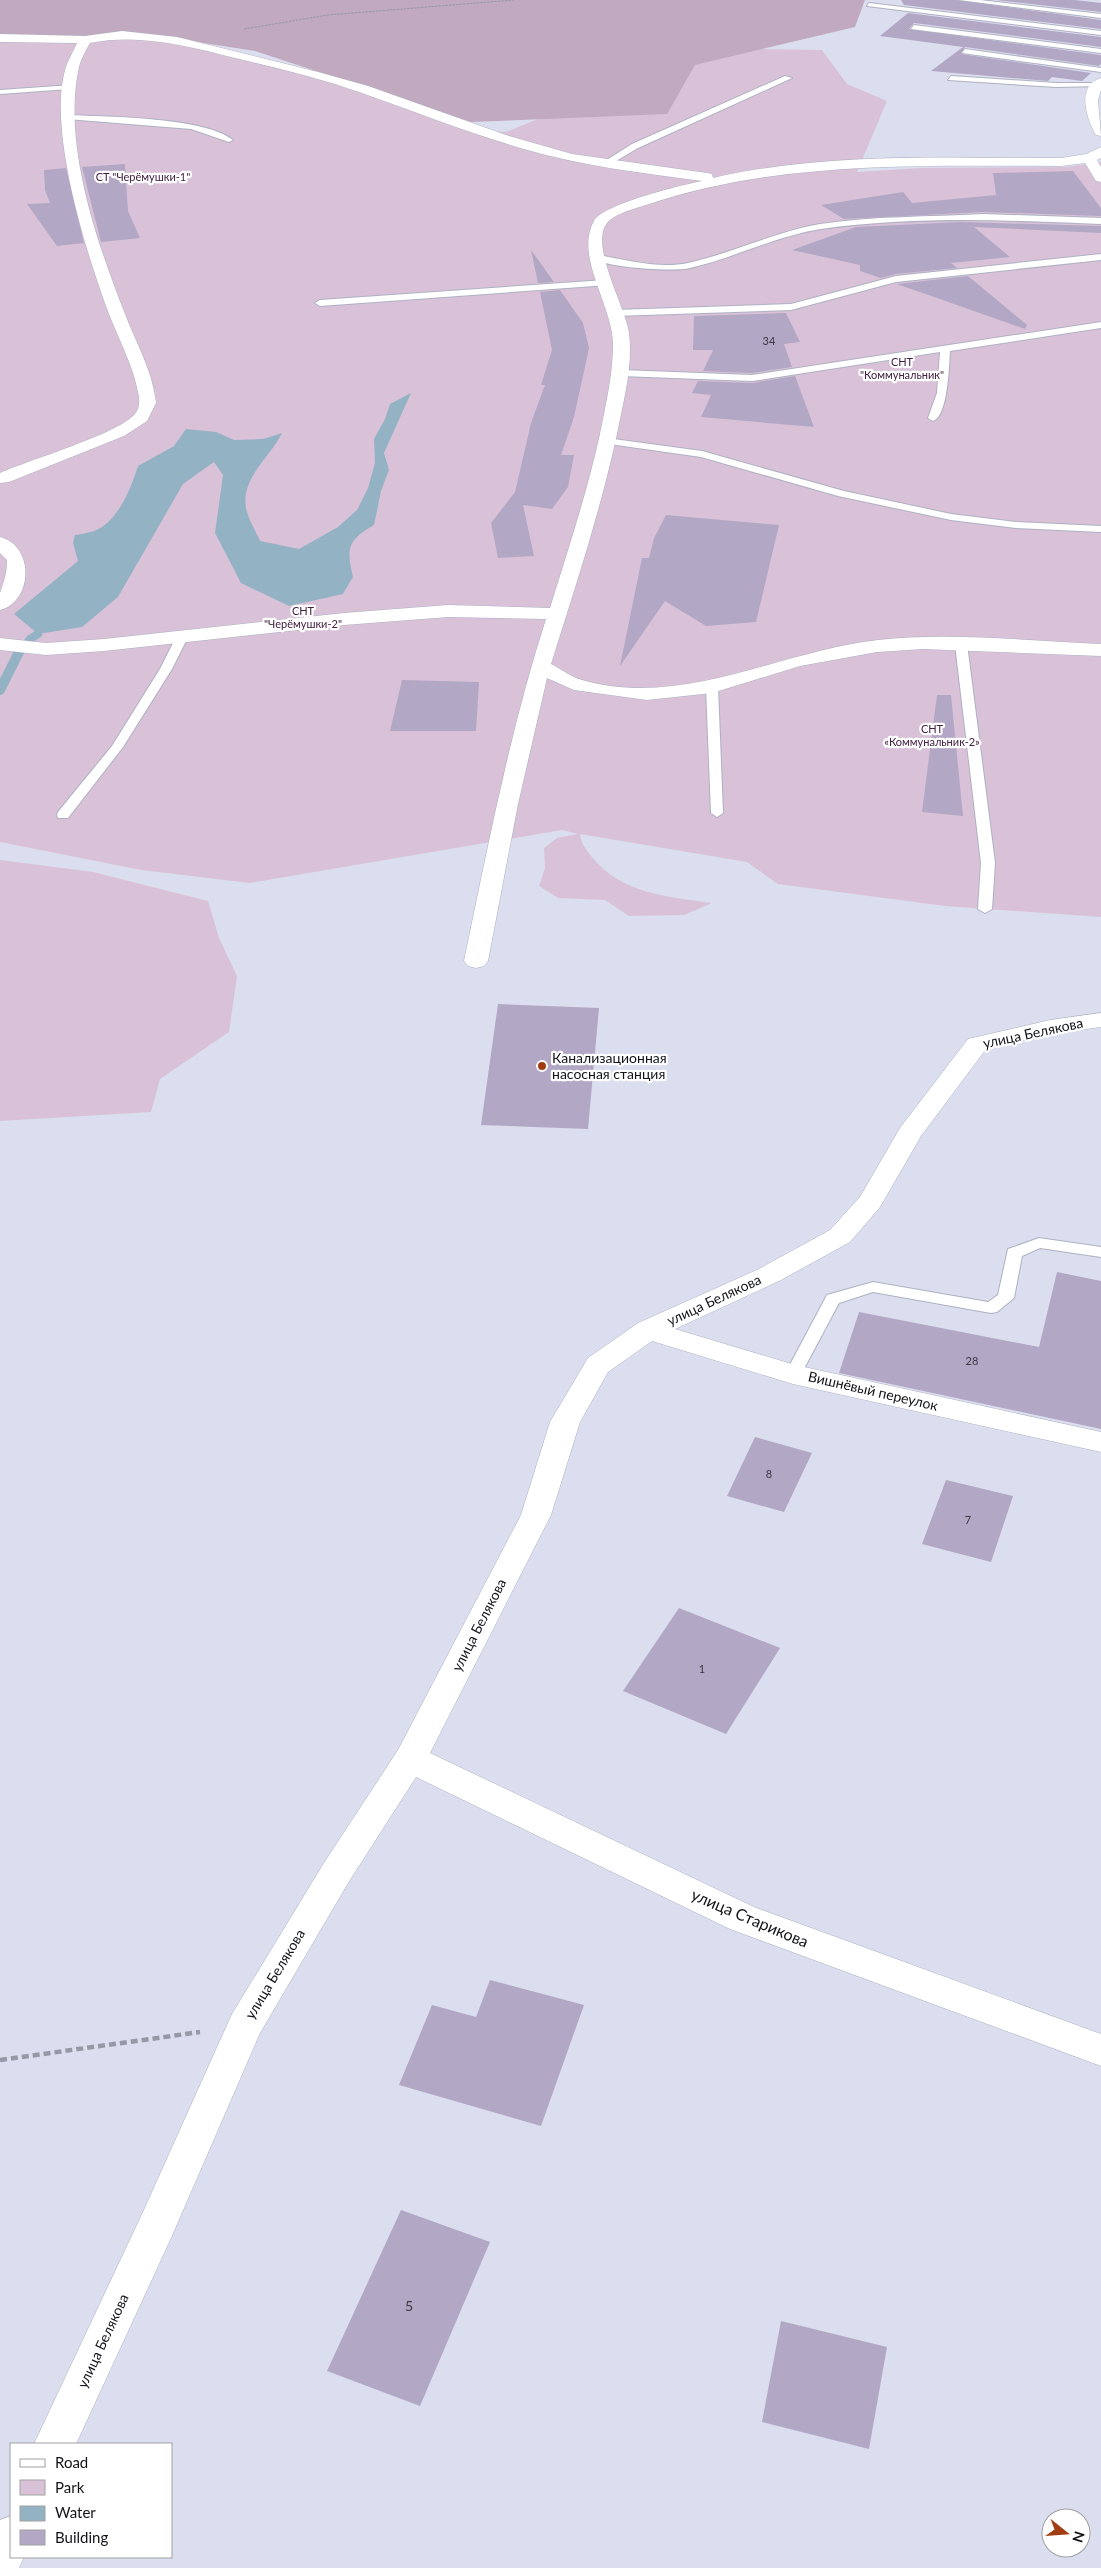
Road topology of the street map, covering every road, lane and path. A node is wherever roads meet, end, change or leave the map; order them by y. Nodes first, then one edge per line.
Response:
1 (514, 0) edge
2 (962, 0) edge
3 (869, 5) dead end
4 (1101, 16) edge
5 (914, 26) dead end
6 (244, 29) dead end
7 (1101, 33) edge
8 (0, 38) edge
9 (86, 40) junction
10 (965, 51) dead end
11 (1101, 51) edge
12 (1101, 70) edge
13 (788, 78) dead end
14 (950, 78) dead end
15 (1099, 83) edge
16 (69, 87) junction
17 (0, 92) edge
18 (70, 117) junction
19 (1101, 132) edge
20 (229, 140) dead end
21 (1095, 154) edge
22 (606, 163) junction
23 (1101, 178) edge
24 (723, 180) junction
25 (1101, 221) edge
26 (1101, 257) edge
27 (598, 258) junction
28 (605, 283) junction
29 (320, 303) dead end
30 (615, 313) junction
31 (1101, 325) edge
32 (946, 349) junction
33 (621, 373) junction
34 (934, 418) dead end
35 (606, 441) junction
36 (1, 481) edge
37 (1101, 529) edge
38 (0, 542) edge
39 (0, 604) edge
40 (558, 614) junction
41 (182, 637) junction
42 (0, 644) edge
43 (961, 644) junction
44 (1101, 650) edge
45 (541, 668) junction
46 (712, 687) junction
47 (717, 813) dead end
48 (63, 815) dead end
49 (985, 909) dead end
50 (476, 961) dead end
51 (1101, 1020) edge
52 (1101, 1252) edge
53 (648, 1330) junction
54 (793, 1374) junction
55 (1101, 1442) edge
56 (410, 1759) junction
57 (245, 2025) junction
58 (1101, 2050) edge
59 (0, 2060) edge
60 (54, 2443) edge
61 (10, 2538) edge
62 (0, 2560) edge

1 - 6 path
2 - 4 lane
3 - 7 lane
5 - 11 lane
8 - 9 street
9 - 16 street
9 - 22 street
10 - 12 lane
13 - 22 lane
14 - 15 lane
15 - 19 street
16 - 17 lane
16 - 18 street
18 - 20 lane
18 - 36 street
21 - 23 street
21 - 24 street
22 - 24 street
24 - 27 street
25 - 27 lane
26 - 30 lane
27 - 28 street
28 - 29 lane
28 - 30 street
30 - 33 street
31 - 32 lane
32 - 33 lane
32 - 34 lane
33 - 35 street
35 - 37 lane
35 - 40 street
38 - 39 street
40 - 41 street
40 - 45 street
41 - 42 street
41 - 48 lane
43 - 44 street
43 - 46 street
43 - 49 lane
45 - 46 street
45 - 50 street
46 - 47 lane
51 - 53 street, улица Белякова
52 - 54 lane
53 - 54 street, Вишнёвый переулок
53 - 56 street, улица Белякова
54 - 55 street, Вишнёвый переулок
56 - 57 street, улица Белякова
56 - 58 street, улица Старикова
57 - 59 path
57 - 60 street, улица Белякова
61 - 62 street

